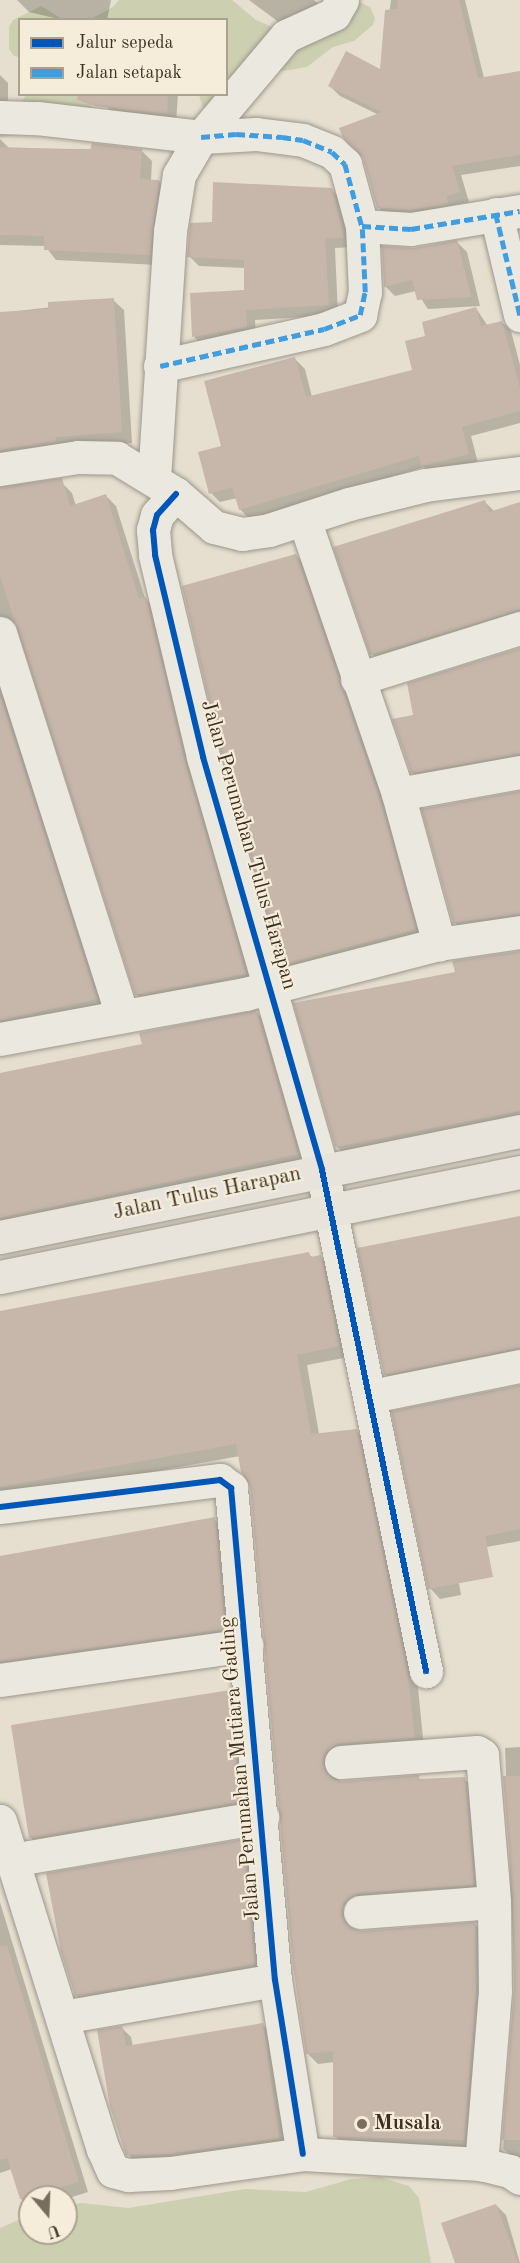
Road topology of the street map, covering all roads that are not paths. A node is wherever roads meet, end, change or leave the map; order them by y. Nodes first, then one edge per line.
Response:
1 (342, 0) edge
2 (0, 117) edge
3 (201, 137) junction
4 (508, 212) edge
5 (362, 226) junction
6 (520, 315) edge
7 (160, 366) junction
8 (0, 469) edge
9 (520, 473) edge
10 (165, 486) junction
11 (304, 519) junction
12 (520, 628) edge
13 (0, 633) edge
14 (357, 679) junction
15 (520, 771) edge
16 (398, 794) junction
17 (520, 932) edge
18 (439, 944) junction
19 (271, 989) junction
20 (122, 1016) junction
21 (0, 1039) edge
22 (520, 1131) edge
23 (322, 1170) junction
24 (520, 1172) edge
25 (331, 1211) junction
26 (0, 1238) edge
27 (0, 1276) edge
28 (520, 1366) edge
29 (372, 1396) junction
30 (0, 1507) edge
31 (247, 1645) junction
32 (426, 1671) dead end
33 (0, 1680) edge
34 (341, 1762) dead end
35 (262, 1817) junction
36 (0, 1821) edge
37 (12, 1860) junction
38 (494, 1902) junction
39 (360, 1912) dead end
40 (275, 1980) junction
41 (63, 2017) junction
42 (303, 2154) junction
43 (481, 2164) junction
44 (520, 2178) edge

1 - 3 street
2 - 3 street
3 - 5 street
3 - 7 street
4 - 5 street
4 - 6 street
5 - 7 street
7 - 10 street
8 - 10 street
9 - 11 street
10 - 11 street
10 - 19 street, Jalan Perumahan Tulus Harapan
11 - 14 street
12 - 14 street
13 - 20 street
14 - 16 street
15 - 16 street
16 - 18 street
17 - 18 street, Jalan Perumahan Tulus Harapan
18 - 19 street, Jalan Perumahan Tulus Harapan
19 - 20 street, Jalan Perumahan Tulus Harapan
19 - 23 street, Jalan Perumahan Tulus Harapan
20 - 21 street, Jalan Perumahan Tulus Harapan
22 - 23 main road, Jalan Tulus Harapan
23 - 25 street, Jalan Perumahan Tulus Harapan
23 - 26 main road, Jalan Tulus Harapan
24 - 25 main road, Jalan Tulus Harapan
25 - 27 main road, Jalan Tulus Harapan
25 - 29 street, Jalan Perumahan Tulus Harapan
28 - 29 street
29 - 32 street, Jalan Perumahan Tulus Harapan
30 - 31 street, Jalan Perumahan Mutiara Gading
31 - 33 street, Jalan Perumahan Mutiara Gading
31 - 35 street, Jalan Perumahan Mutiara Gading
34 - 38 street
35 - 37 street
35 - 40 street, Jalan Perumahan Mutiara Gading
36 - 37 street
37 - 41 street
38 - 39 street
38 - 43 street
40 - 41 street
40 - 42 street, Jalan Perumahan Mutiara Gading
41 - 42 street
42 - 43 street
43 - 44 street

